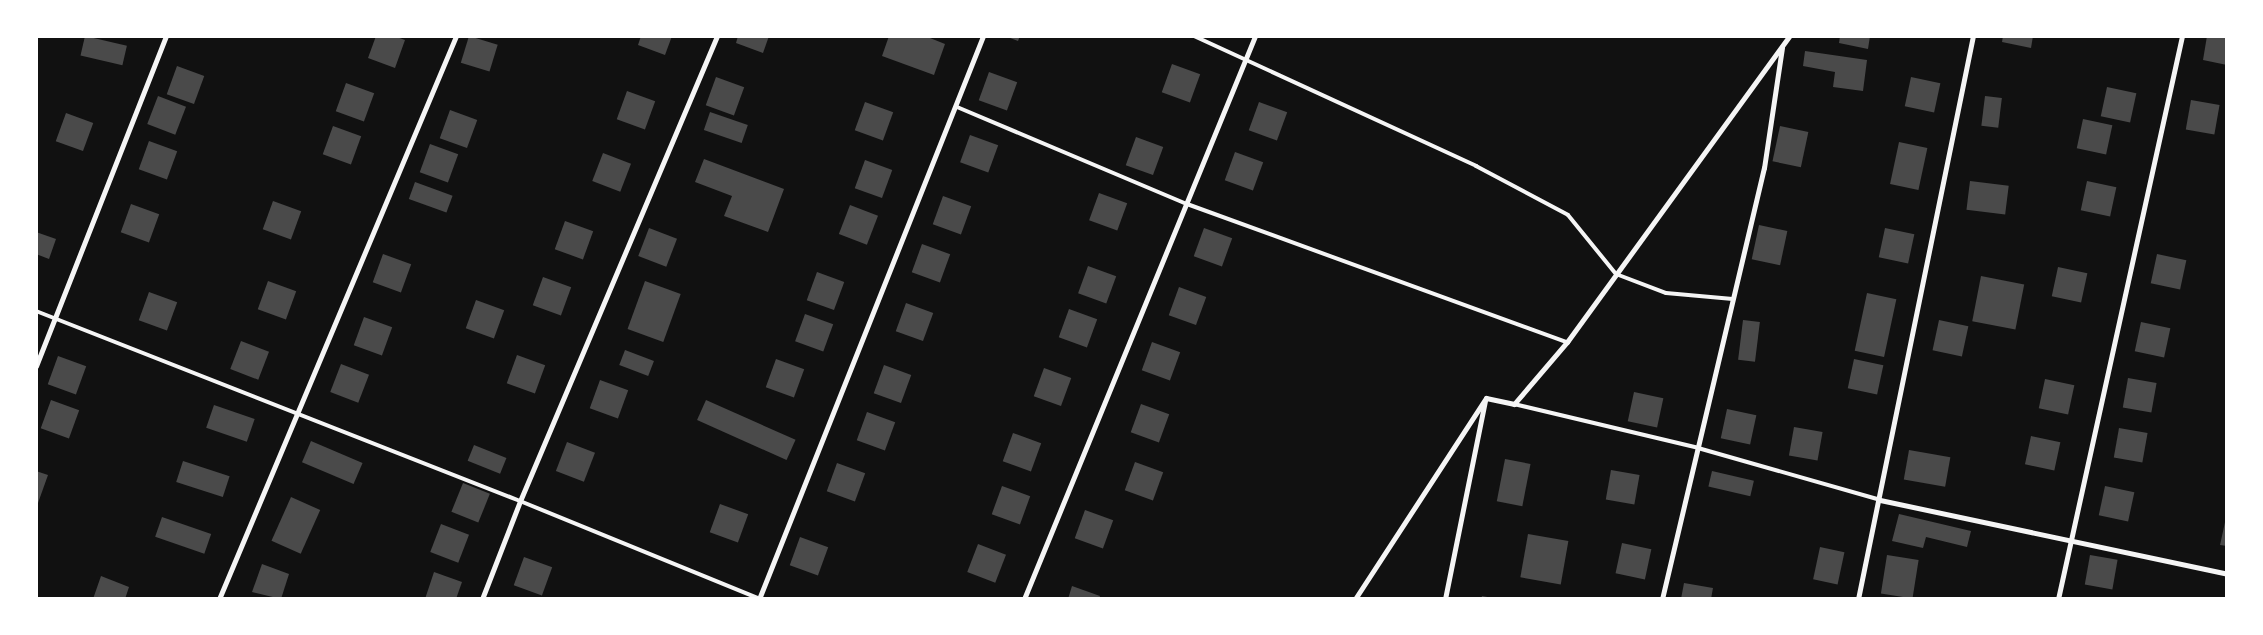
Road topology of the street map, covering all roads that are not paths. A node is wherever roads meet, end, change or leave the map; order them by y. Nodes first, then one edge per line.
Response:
1 (166, 36) edge
2 (456, 36) edge
3 (717, 36) edge
4 (984, 36) edge
5 (1194, 36) edge
6 (1255, 36) edge
7 (1789, 36) edge
8 (1973, 36) edge
9 (2182, 36) edge
10 (1782, 46) junction
11 (1246, 59) junction
12 (957, 107) junction
13 (1187, 204) junction
14 (1616, 274) junction
15 (1733, 299) junction
16 (36, 311) edge
17 (55, 319) junction
18 (1566, 342) junction
19 (36, 366) edge
20 (1486, 398) junction
21 (1514, 404) junction
22 (295, 414) junction
23 (1698, 448) junction
24 (1880, 500) junction
25 (520, 501) junction
26 (2070, 541) junction
27 (2227, 574) edge
28 (220, 599) edge
29 (482, 599) edge
30 (760, 599) edge
31 (1024, 599) edge
32 (1355, 599) edge
33 (1445, 599) edge
34 (1662, 599) edge
35 (1858, 599) edge
36 (2058, 599) edge

1 - 17 street
2 - 22 street
3 - 25 street
4 - 12 street
5 - 11 lane
6 - 11 street
7 - 10 street
8 - 24 street
9 - 26 street
10 - 14 street
10 - 15 street
11 - 13 street
11 - 14 lane
12 - 13 lane
12 - 30 street
13 - 18 lane
13 - 31 street
14 - 15 lane
14 - 18 street
15 - 23 street
16 - 17 lane
17 - 19 street
17 - 22 lane
18 - 21 street
20 - 21 street
20 - 32 street
20 - 33 street
21 - 23 lane
22 - 25 lane
22 - 28 street
23 - 24 lane
23 - 34 street
24 - 26 street
24 - 35 street
25 - 29 street
25 - 30 lane
26 - 27 street
26 - 36 street

